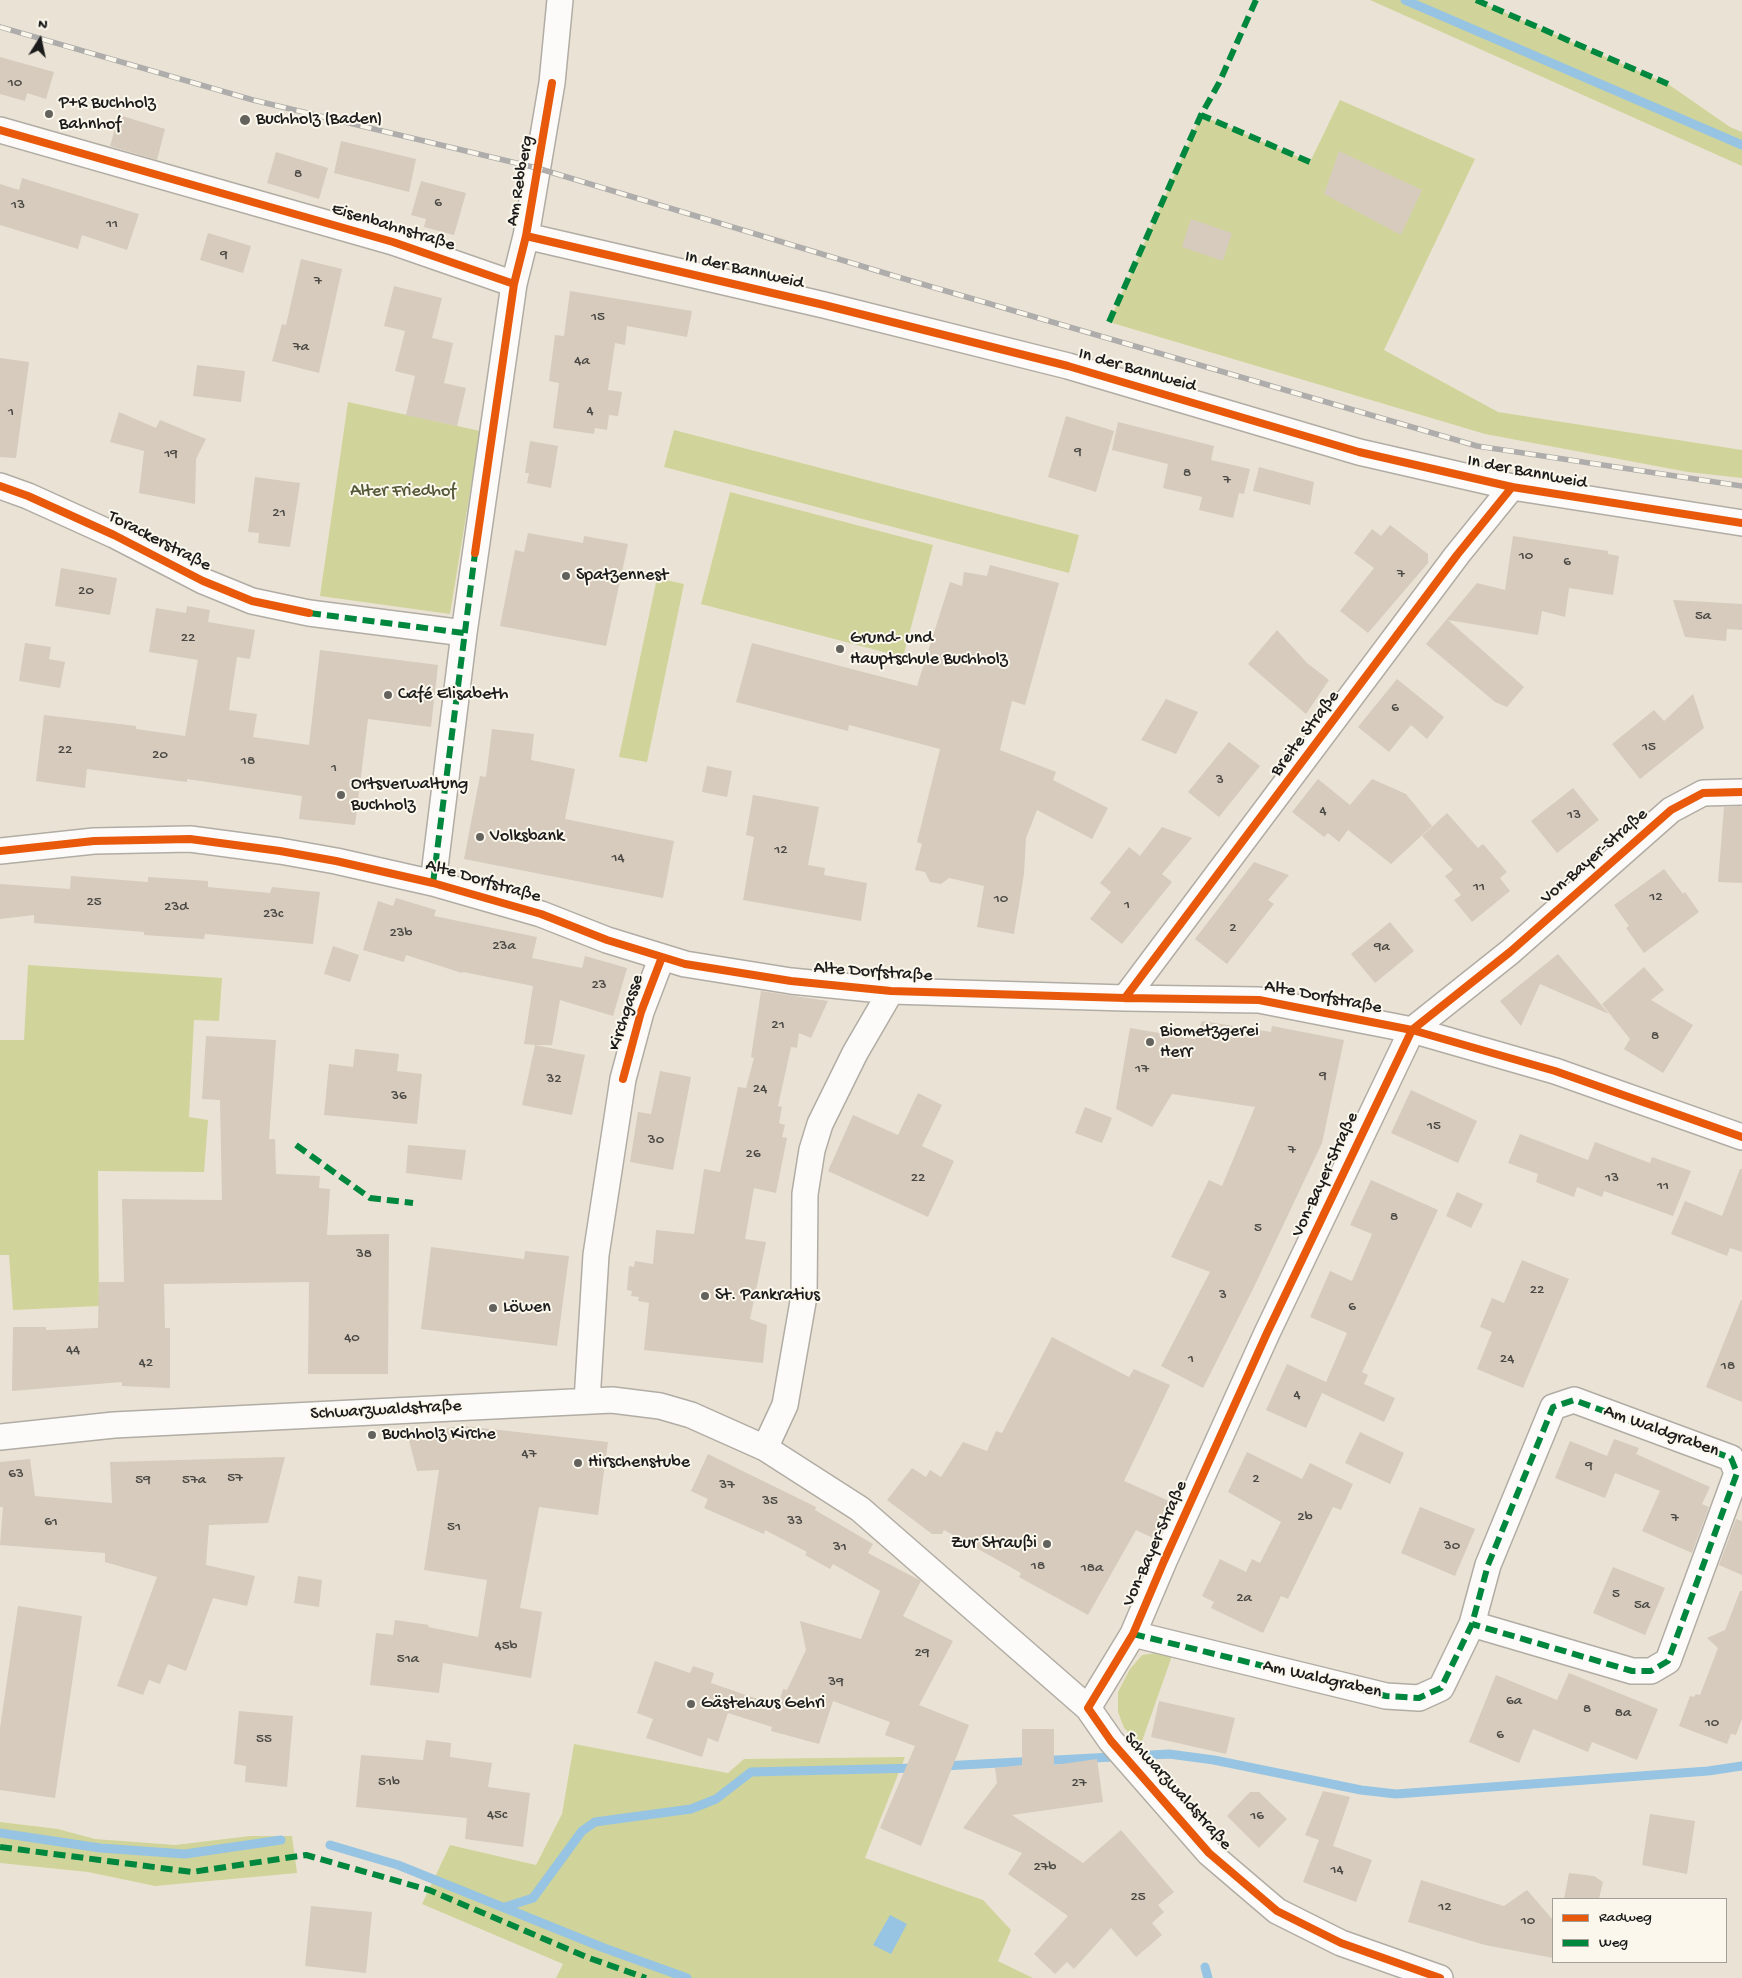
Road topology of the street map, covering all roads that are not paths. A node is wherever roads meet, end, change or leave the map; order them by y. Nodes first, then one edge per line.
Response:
1 (560, 0) edge
2 (0, 130) edge
3 (526, 236) junction
4 (514, 284) junction
5 (0, 486) edge
6 (1512, 488) junction
7 (1742, 524) edge
8 (464, 633) junction
9 (1742, 792) edge
10 (0, 851) edge
11 (433, 883) junction
12 (662, 957) junction
13 (890, 991) junction
14 (1125, 998) junction
15 (1412, 1030) junction
16 (1742, 1137) edge
17 (586, 1401) junction
18 (0, 1437) edge
19 (765, 1448) junction
20 (1472, 1624) junction
21 (1133, 1634) junction
22 (1088, 1708) junction
23 (1440, 1978) edge

1 - 3 street, Am Rebberg
2 - 4 street, Eisenbahnstraße
3 - 4 street, Am Rebberg
3 - 6 street, In der Bannweid
4 - 8 street
5 - 8 street, Torackerstraße
6 - 7 street, In der Bannweid
6 - 14 street, Breite Straße
8 - 11 street
9 - 15 street, Von-Bayer-Straße
10 - 11 street, Alte Dorfstraße
11 - 12 street, Alte Dorfstraße
12 - 13 street, Alte Dorfstraße
12 - 17 street, Kirchgasse
13 - 14 street, Alte Dorfstraße
13 - 19 street
14 - 15 street, Alte Dorfstraße
15 - 16 street, Alte Dorfstraße
15 - 21 street, Von-Bayer-Straße
17 - 18 street, Schwarzwaldstraße
17 - 19 street, Schwarzwaldstraße
19 - 22 street, Schwarzwaldstraße
20 - 20 street, Am Waldgraben
20 - 21 street, Am Waldgraben
21 - 22 street, Von-Bayer-Straße
22 - 23 street, Schwarzwaldstraße

